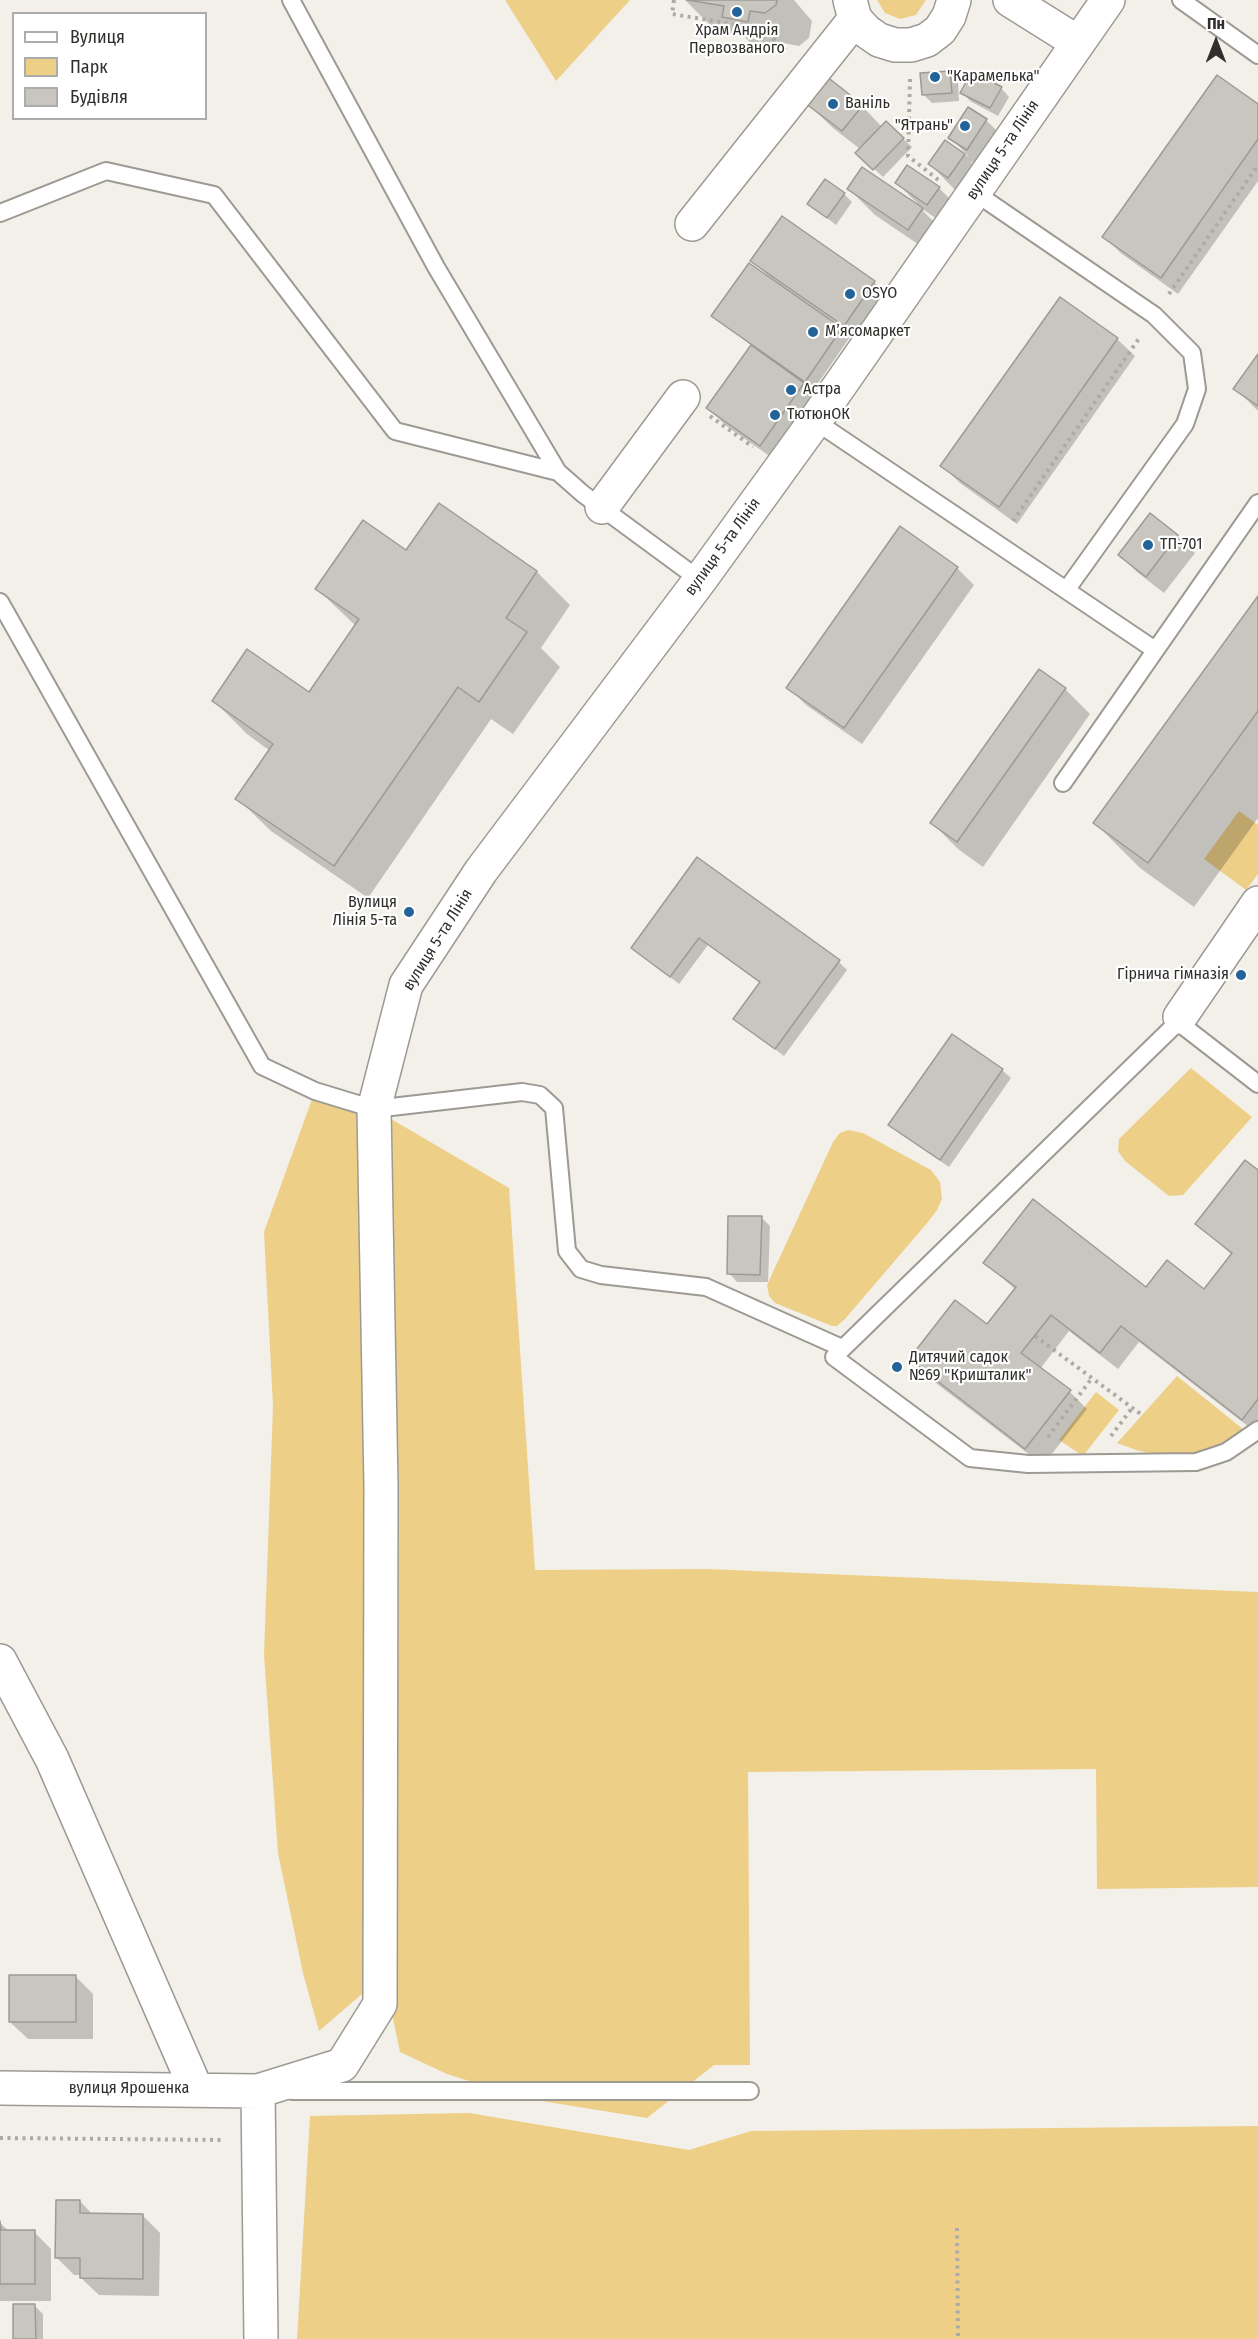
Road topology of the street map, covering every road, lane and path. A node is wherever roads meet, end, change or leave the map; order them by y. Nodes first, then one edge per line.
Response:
1 (291, 0) edge
2 (674, 0) edge
3 (954, 0) edge
4 (1010, 0) edge
5 (1108, 0) edge
6 (1180, 0) edge
7 (853, 10) edge
8 (1077, 42) junction
9 (911, 45) junction
10 (1258, 55) edge
11 (813, 73) junction
12 (1258, 165) edge
13 (971, 197) junction
14 (0, 213) edge
15 (692, 224) dead end
16 (1154, 315) junction
17 (683, 397) joint
18 (814, 421) junction
19 (761, 452) dead end
20 (558, 472) junction
21 (1258, 503) edge
22 (602, 507) junction
23 (997, 544) junction
24 (700, 580) junction
25 (1066, 589) junction
26 (0, 602) edge
27 (1155, 650) junction
28 (1062, 783) dead end
29 (1255, 917) edge
30 (1179, 1019) junction
31 (1258, 1084) edge
32 (374, 1109) junction
33 (1035, 1336) dead end
34 (842, 1348) junction
35 (1092, 1378) junction
36 (1142, 1415) dead end
37 (1258, 1430) edge
38 (1028, 1464) junction
39 (0, 1661) edge
40 (0, 2088) edge
41 (195, 2089) junction
42 (258, 2091) junction
43 (750, 2091) dead end
44 (0, 2138) edge
45 (259, 2140) junction
46 (957, 2229) dead end
47 (261, 2339) edge
48 (958, 2339) edge

1 - 20 lane
2 - 11 path
3 - 9 street
4 - 8 street
5 - 8 street, вулиця 5-та Лінія
6 - 10 lane
7 - 9 street
7 - 11 street
8 - 13 street, вулиця 5-та Лінія
9 - 13 path
11 - 15 street
12 - 16 path
13 - 16 lane
13 - 18 street, вулиця 5-та Лінія
14 - 20 lane
16 - 23 path
16 - 25 lane
17 - 19 path
17 - 22 street
18 - 23 lane
18 - 24 street, вулиця 5-та Лінія
20 - 22 lane
21 - 27 lane
22 - 24 lane
23 - 25 lane
24 - 32 street, вулиця 5-та Лінія
25 - 27 lane
26 - 32 lane
27 - 28 lane
29 - 30 street
30 - 31 lane
30 - 34 lane
32 - 34 lane
32 - 42 street, вулиця 5-та Лінія
33 - 35 path
34 - 38 lane
35 - 36 path
35 - 38 path
37 - 38 lane
39 - 41 street
40 - 41 street, вулиця Ярошенка
41 - 42 street, вулиця Ярошенка
42 - 43 lane
42 - 45 street
44 - 45 path
45 - 47 street
46 - 48 path

